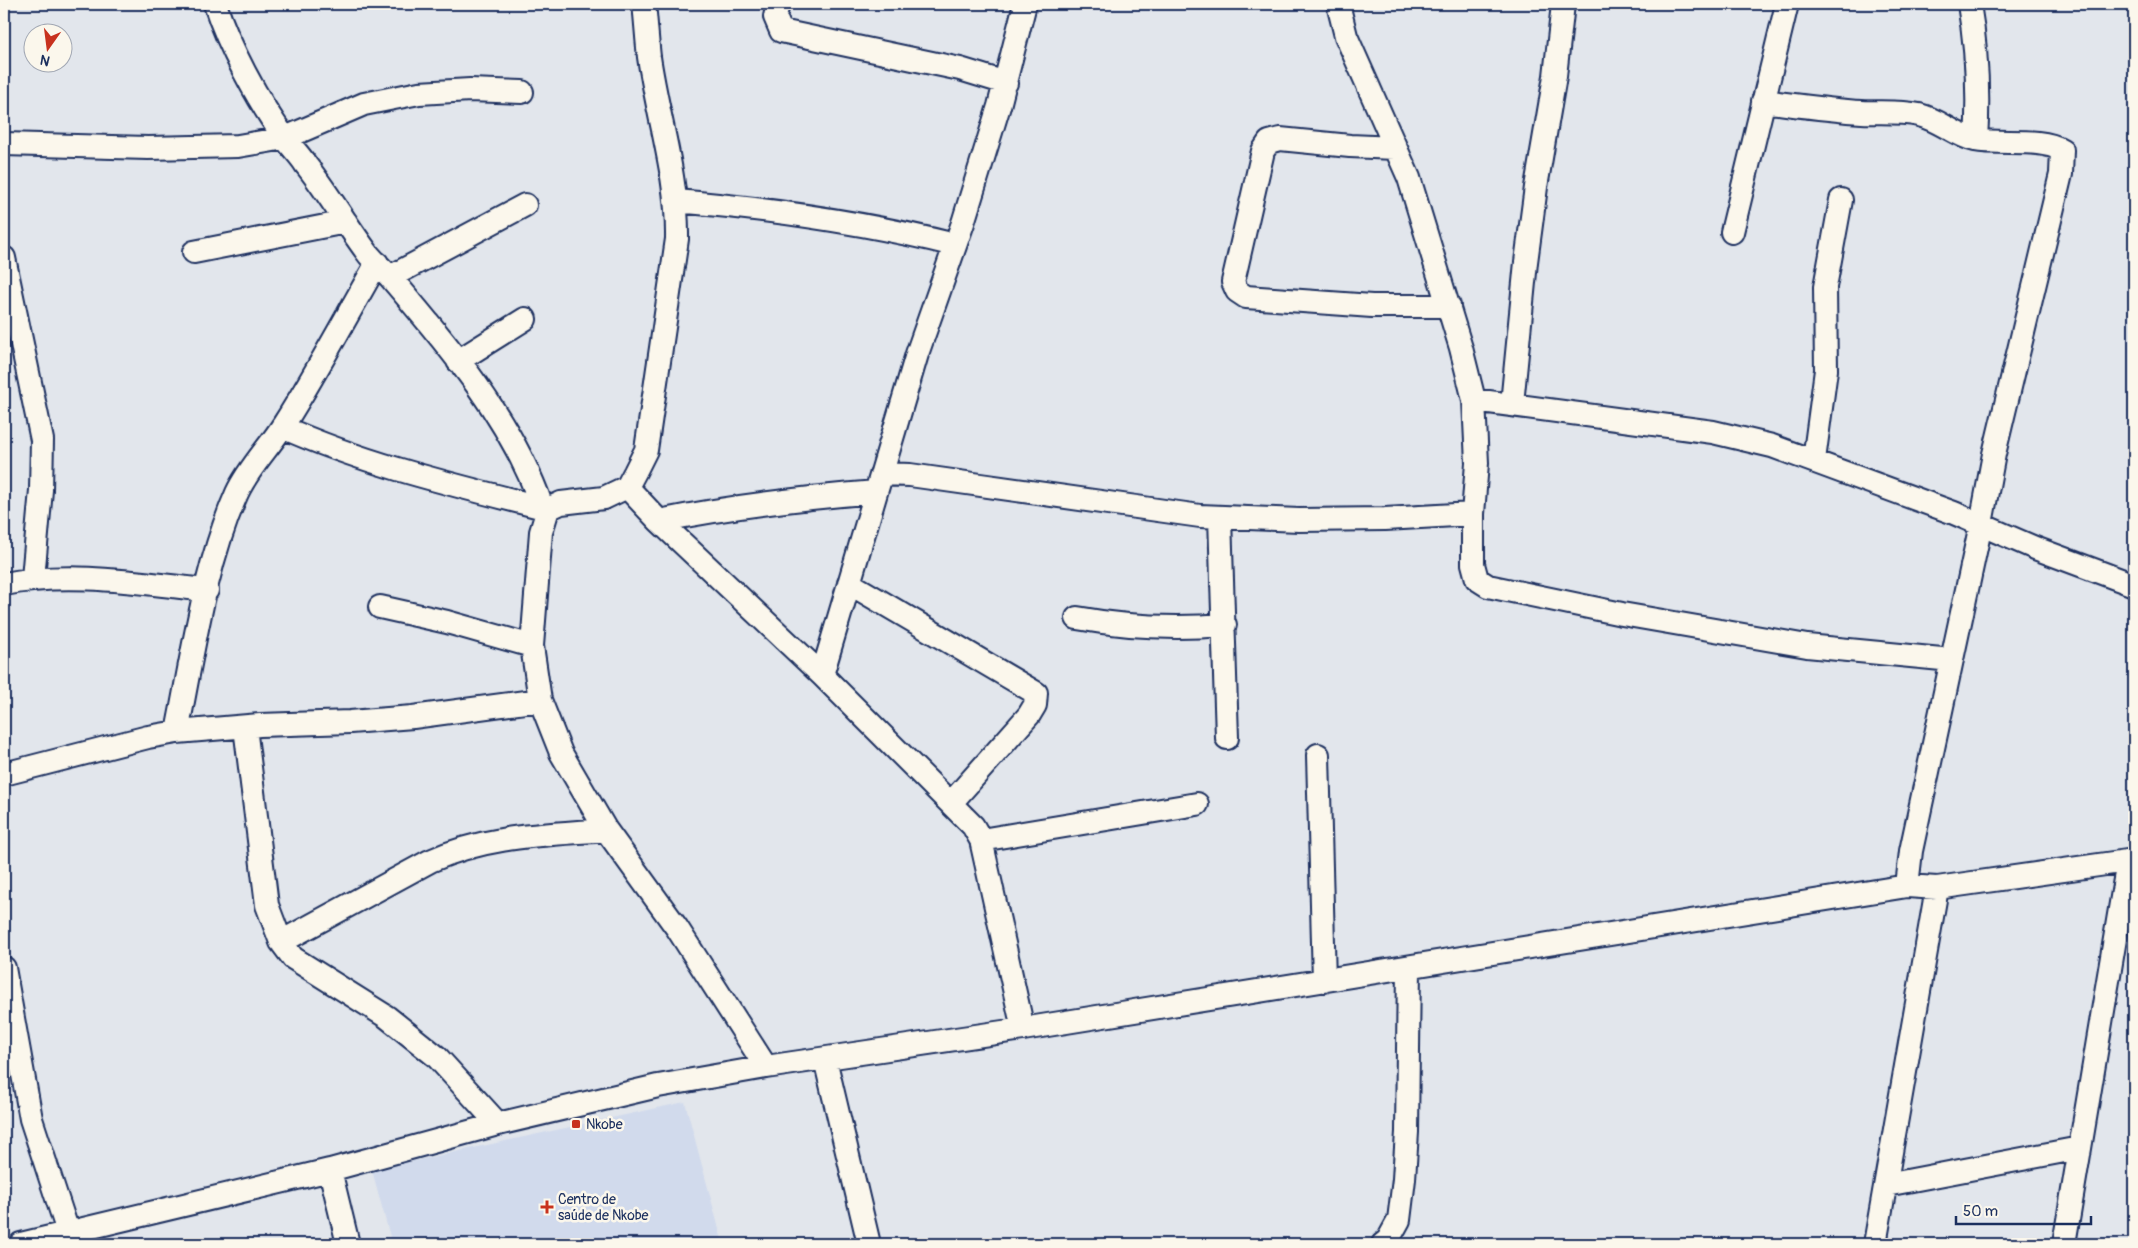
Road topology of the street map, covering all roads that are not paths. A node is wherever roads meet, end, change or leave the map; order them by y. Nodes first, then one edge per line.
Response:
1 (215, 4) edge
2 (644, 4) edge
3 (778, 4) edge
4 (1026, 4) edge
5 (1338, 4) edge
6 (1563, 4) edge
7 (1786, 4) edge
8 (1969, 4) edge
9 (1006, 83) junction
10 (522, 92) dead end
11 (1762, 101) junction
12 (284, 138) junction
13 (1976, 140) junction
14 (4, 144) edge
15 (1395, 148) junction
16 (1841, 200) dead end
17 (676, 202) junction
18 (524, 205) dead end
19 (346, 222) junction
20 (1732, 232) dead end
21 (955, 245) junction
22 (194, 252) dead end
23 (4, 258) edge
24 (383, 270) junction
25 (1448, 306) junction
26 (525, 319) dead end
27 (458, 361) junction
28 (1474, 400) junction
29 (1512, 404) junction
30 (282, 427) junction
31 (1814, 460) junction
32 (879, 483) junction
33 (627, 486) junction
34 (545, 508) junction
35 (1473, 514) junction
36 (1220, 517) junction
37 (659, 521) junction
38 (1981, 524) junction
39 (33, 578) junction
40 (849, 583) junction
41 (4, 584) edge
42 (2134, 584) edge
43 (207, 590) junction
44 (380, 607) dead end
45 (1077, 618) dead end
46 (1225, 625) junction
47 (532, 646) junction
48 (1952, 660) junction
49 (822, 676) junction
50 (540, 700) junction
51 (245, 727) junction
52 (177, 732) junction
53 (1228, 738) dead end
54 (1318, 755) dead end
55 (4, 774) edge
56 (952, 802) junction
57 (1197, 804) dead end
58 (606, 830) junction
59 (982, 840) junction
60 (2131, 861) edge
61 (1906, 886) junction
62 (1937, 888) junction
63 (281, 942) junction
64 (1409, 967) junction
65 (4, 968) edge
66 (1324, 981) junction
67 (8, 1011) edge
68 (1023, 1029) junction
69 (825, 1059) junction
70 (766, 1068) junction
71 (498, 1124) junction
72 (2080, 1148) junction
73 (330, 1170) junction
74 (1886, 1185) junction
75 (68, 1232) junction
76 (21, 1244) edge
77 (348, 1244) edge
78 (869, 1244) edge
79 (1383, 1244) edge
80 (1875, 1244) edge
81 (2064, 1244) edge

1 - 12 street
2 - 17 street
3 - 9 street
4 - 9 street
5 - 15 street
6 - 29 street
7 - 11 street
8 - 13 street
9 - 21 street
10 - 12 street
11 - 13 street
11 - 20 street
12 - 14 street
12 - 19 street
13 - 38 street
15 - 25 street
15 - 25 street
16 - 31 street
17 - 21 street
17 - 33 street
18 - 24 street
19 - 22 street
19 - 24 street
21 - 32 street
23 - 39 street
24 - 27 street
24 - 30 street
25 - 28 street
26 - 27 street
27 - 34 street
28 - 29 street
28 - 35 street
29 - 31 street
30 - 34 street
30 - 43 street
31 - 38 street
32 - 36 street
32 - 37 street
32 - 40 street
33 - 34 street
33 - 37 street
34 - 47 street
35 - 36 street
35 - 48 street
36 - 46 street
37 - 49 street
38 - 42 street
38 - 48 street
39 - 41 street
39 - 43 street
40 - 49 street
40 - 56 street
43 - 52 street
44 - 47 street
45 - 46 street
46 - 53 street
47 - 50 street
48 - 61 street
49 - 56 street
50 - 51 street
50 - 58 street
51 - 52 street
51 - 63 street
52 - 55 street
54 - 66 street
56 - 59 street
57 - 59 street
58 - 63 street
58 - 70 street
59 - 68 street
60 - 62 street
60 - 72 street
61 - 62 street
61 - 64 street
62 - 74 street
63 - 71 street
64 - 66 street
64 - 79 street
65 - 67 street
66 - 68 street
67 - 75 street
68 - 69 street
69 - 70 street
69 - 78 street
70 - 71 street
71 - 73 street
72 - 74 street
72 - 81 street
73 - 75 street
73 - 77 street
74 - 80 street
75 - 76 street

